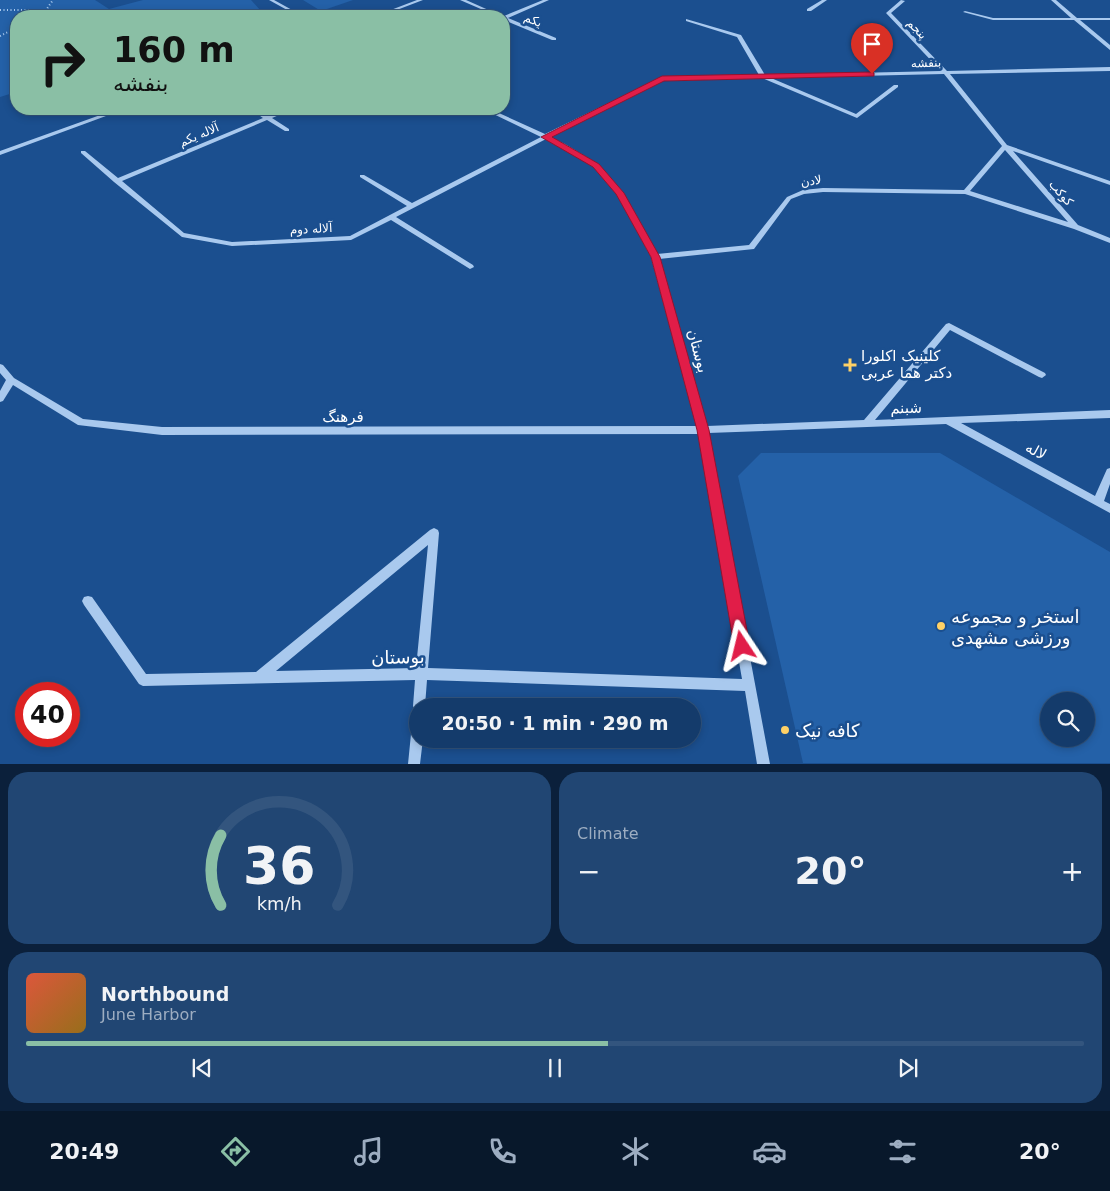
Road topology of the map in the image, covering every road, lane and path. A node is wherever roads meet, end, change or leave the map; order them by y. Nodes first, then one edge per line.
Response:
1 (53, 0) edge
2 (271, 0) edge
3 (421, 0) edge
4 (462, 0) edge
5 (547, 0) edge
6 (825, 0) edge
7 (1053, 0) edge
8 (904, 2) dead end
9 (0, 10) edge
10 (46, 10) joint
11 (290, 10) edge
12 (394, 10) edge
13 (486, 10) edge
14 (809, 10) dead end
15 (965, 12) dead end
16 (510, 15) edge
17 (1075, 18) junction
18 (1110, 19) edge
19 (688, 20) dead end
20 (510, 21) edge
21 (554, 40) dead end
22 (1110, 48) edge
23 (1110, 69) edge
24 (945, 72) junction
25 (762, 78) junction
26 (896, 86) dead end
27 (105, 115) edge
28 (263, 115) edge
29 (275, 115) edge
30 (499, 115) edge
31 (268, 118) junction
32 (287, 130) dead end
33 (545, 137) junction
34 (1005, 146) junction
35 (83, 152) dead end
36 (0, 153) edge
37 (362, 176) dead end
38 (116, 181) junction
39 (1110, 183) edge
40 (966, 192) junction
41 (412, 206) junction
42 (391, 217) junction
43 (1076, 227) junction
44 (1110, 241) edge
45 (655, 257) junction
46 (470, 267) dead end
47 (0, 367) edge
48 (1042, 375) dead end
49 (12, 380) junction
50 (0, 399) edge
51 (1110, 414) edge
52 (947, 420) junction
53 (866, 424) junction
54 (703, 430) junction
55 (1110, 472) edge
56 (1098, 502) junction
57 (1110, 509) edge
58 (88, 601) dead end
59 (422, 674) junction
60 (258, 678) junction
61 (749, 686) junction
62 (420, 698) edge
63 (416, 748) edge
64 (414, 764) edge
65 (764, 764) edge

1 - 10 path
2 - 11 street
3 - 12 street
4 - 13 street
5 - 16 street
6 - 14 street
7 - 17 street
8 - 24 street, پنجم
9 - 10 path
15 - 17 street
17 - 18 street
17 - 22 street
19 - 25 street
20 - 21 street, یکم
23 - 24 street, بنفشه
24 - 25 street, بنفشه
24 - 34 street, کوکب
25 - 26 street
25 - 33 street, بنفشه
27 - 36 street
28 - 31 street
29 - 31 street, آلاله یکم
30 - 33 street, بوستان
31 - 32 street
31 - 38 street, آلاله یکم
33 - 41 street, آلاله دوم
33 - 45 street, بوستان
34 - 39 street, کوکب
34 - 40 street
34 - 43 street, کوکب
35 - 38 street, آلاله دوم
37 - 41 street
38 - 42 street, آلاله دوم
40 - 43 street, لادن
40 - 45 street, لادن
41 - 42 street, آلاله دوم
42 - 46 street
43 - 44 street, کوکب
45 - 54 street, بوستان
47 - 49 street, فرهنگ
48 - 53 street
49 - 50 street
49 - 54 street, فرهنگ
51 - 52 street, شبنم
52 - 53 street, شبنم
52 - 56 street, لاله
53 - 54 street, شبنم
54 - 61 street, بوستان
55 - 56 street
56 - 57 street, لاله
58 - 60 street, بوستان
59 - 60 street, بوستان
59 - 60 street
59 - 61 street, بوستان
59 - 62 street
61 - 65 street, بوستان
63 - 64 street

